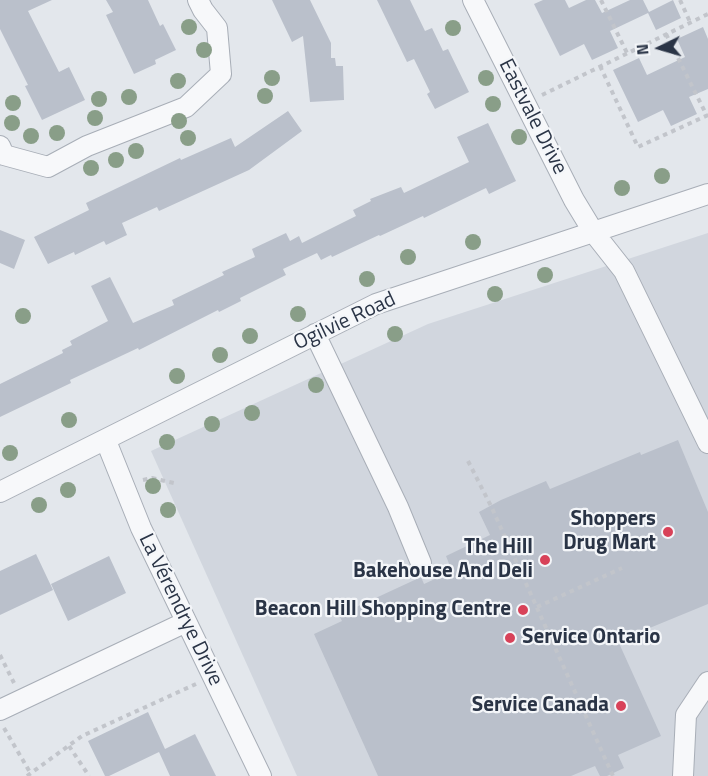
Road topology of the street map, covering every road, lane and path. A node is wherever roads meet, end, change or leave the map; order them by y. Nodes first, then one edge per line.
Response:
1 (198, 0) edge
2 (473, 0) edge
3 (601, 0) edge
4 (680, 0) edge
5 (708, 14) edge
6 (690, 22) junction
7 (666, 34) junction
8 (627, 53) junction
9 (600, 66) junction
10 (525, 103) junction
11 (707, 116) edge
12 (0, 146) edge
13 (708, 194) edge
14 (594, 233) junction
15 (315, 334) junction
16 (106, 441) junction
17 (708, 443) edge
18 (468, 461) dead end
19 (140, 480) dead end
20 (174, 483) dead end
21 (0, 492) edge
22 (421, 563) dead end
23 (622, 568) dead end
24 (537, 607) junction
25 (186, 622) junction
26 (0, 655) edge
27 (213, 677) junction
28 (708, 682) edge
29 (22, 699) junction
30 (0, 710) edge
31 (0, 721) edge
32 (69, 746) junction
33 (29, 775) edge
34 (89, 776) edge
35 (261, 776) edge
36 (613, 776) edge
37 (683, 776) edge

1 - 12 street
2 - 10 street, Eastvale Drive
3 - 8 path
4 - 6 path
5 - 6 path
6 - 7 path
7 - 8 path
7 - 11 path
8 - 9 path
9 - 10 path
9 - 11 path
10 - 14 street, Eastvale Drive
13 - 14 street, Ogilvie Road
14 - 15 street, Ogilvie Road
14 - 17 street, Eastvale Drive
15 - 16 street, Ogilvie Road
15 - 22 street
16 - 21 street, Ogilvie Road
16 - 25 street, La Vérendrye Drive
18 - 24 path
19 - 20 path
23 - 24 path
24 - 36 path
25 - 27 street, La Vérendrye Drive
25 - 29 street
26 - 29 path
27 - 32 path
27 - 35 street, La Vérendrye Drive
28 - 37 street
29 - 30 street
31 - 33 path
32 - 33 path
32 - 34 path

